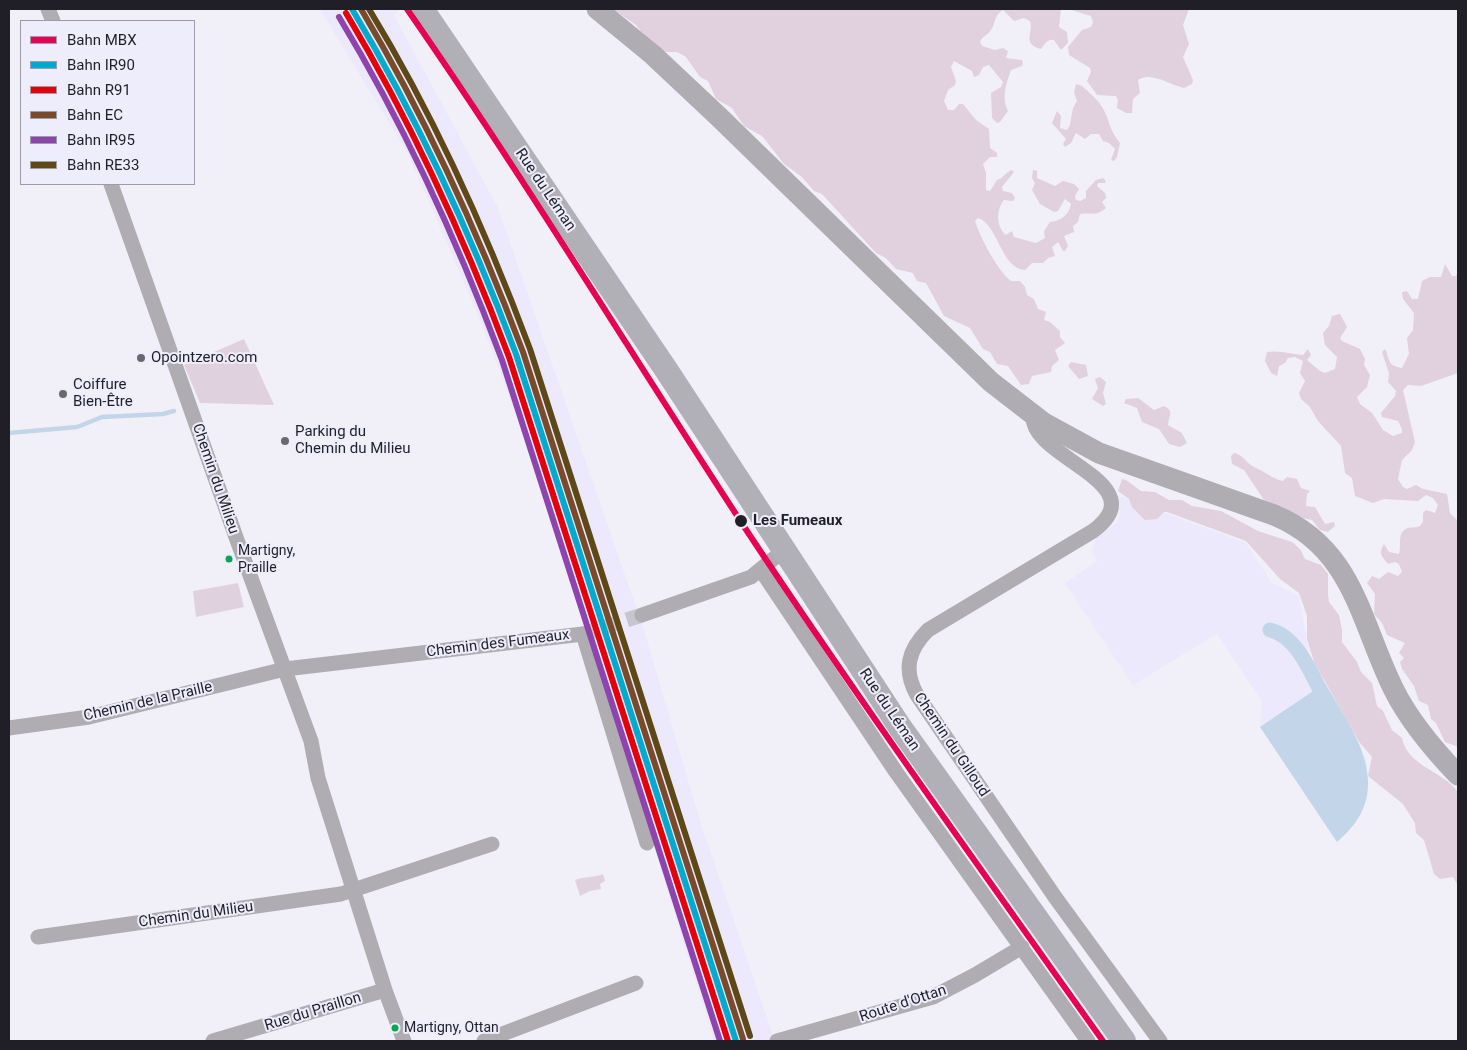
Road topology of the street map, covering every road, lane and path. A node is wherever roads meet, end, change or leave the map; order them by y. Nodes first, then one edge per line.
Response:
1 (422, 9) edge
2 (442, 9) edge
3 (597, 9) edge
4 (111, 185) edge
5 (667, 371) junction
6 (1033, 416) junction
7 (783, 552) junction
8 (761, 570) junction
9 (642, 615) tunnel mouth
10 (285, 669) junction
11 (9, 728) edge
12 (1458, 775) edge
13 (647, 843) dead end
14 (492, 844) dead end
15 (354, 890) junction
16 (38, 937) dead end
17 (1022, 947) junction
18 (636, 983) dead end
19 (384, 990) junction
20 (213, 1041) edge
21 (404, 1041) edge
22 (484, 1041) edge
23 (777, 1041) edge
24 (1088, 1041) edge
25 (1124, 1041) edge
26 (1160, 1041) edge

1 - 5 main road, Rue du Léman
2 - 5 main road, Rue du Léman
3 - 6 street
4 - 10 street, Chemin du Milieu
5 - 7 main road, Rue du Léman
6 - 12 street
6 - 26 street, Chemin du Gilloud
7 - 8 street
7 - 25 main road, Rue du Léman
8 - 9 street
8 - 17 street
10 - 11 street, Chemin de la Praille
10 - 13 street, Chemin des Fumeaux
10 - 15 street, Chemin du Milieu
14 - 15 street, Chemin du Milieu
15 - 16 street, Chemin du Milieu
15 - 19 street, Chemin du Milieu
17 - 23 street, Route d'Ottan
17 - 24 street
18 - 22 street
19 - 20 street, Rue du Praillon
19 - 21 street, Chemin du Milieu

